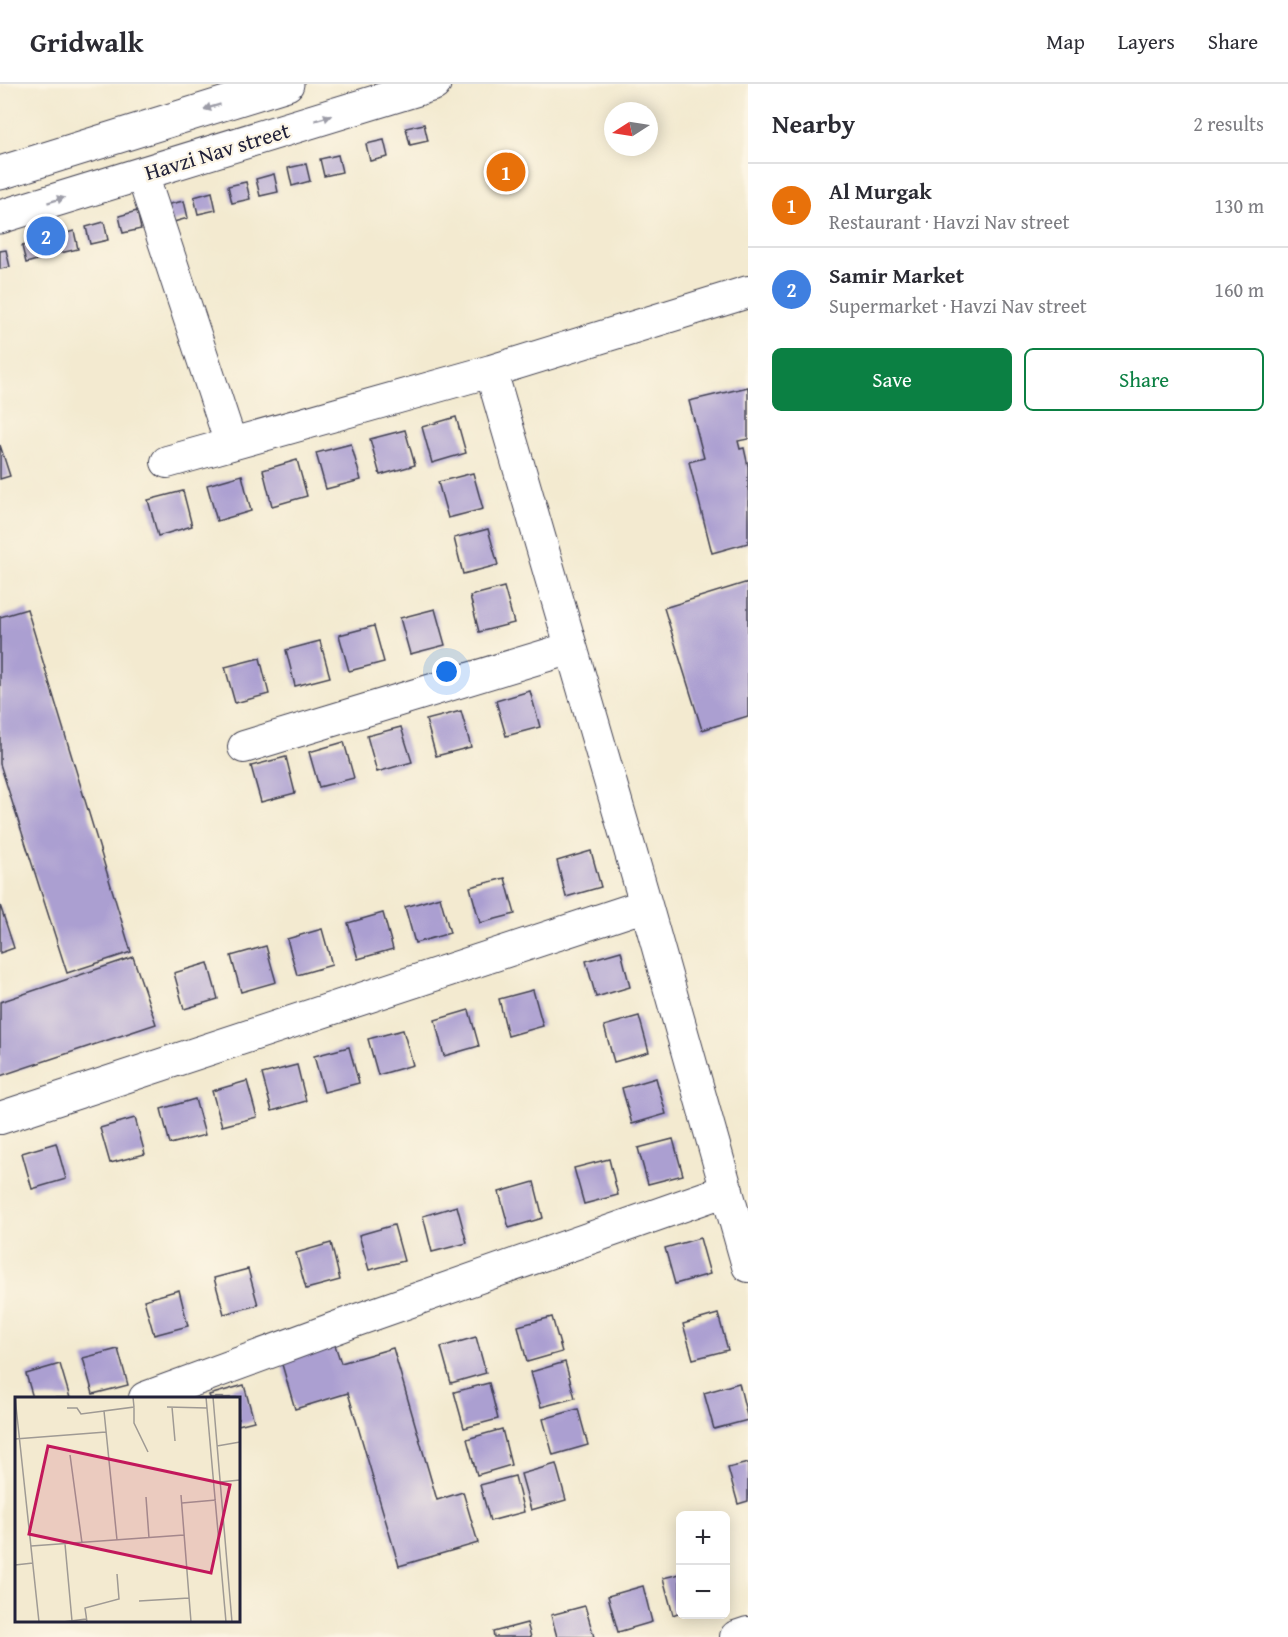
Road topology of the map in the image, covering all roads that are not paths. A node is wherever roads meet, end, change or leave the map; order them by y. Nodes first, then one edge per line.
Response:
1 (288, 84) edge
2 (434, 84) edge
3 (0, 173) edge
4 (142, 174) junction
5 (0, 217) edge
6 (748, 292) edge
7 (491, 371) junction
8 (231, 444) junction
9 (167, 462) dead end
10 (571, 648) junction
11 (244, 747) dead end
12 (646, 905) junction
13 (0, 1118) edge
14 (726, 1190) junction
15 (748, 1266) edge
16 (148, 1397) edge
17 (748, 1633) edge
18 (736, 1637) edge

1 -> 3 main road, Havzi Nav street
4 -> 2 main road, Havzi Nav street
5 -> 4 main road, Havzi Nav street
4 - 8 street
6 - 7 street
7 - 8 street
7 - 10 street
8 - 9 street
10 - 11 street
10 - 12 street
12 - 13 street
12 - 14 street
14 - 15 street
14 - 16 street
17 - 18 street

